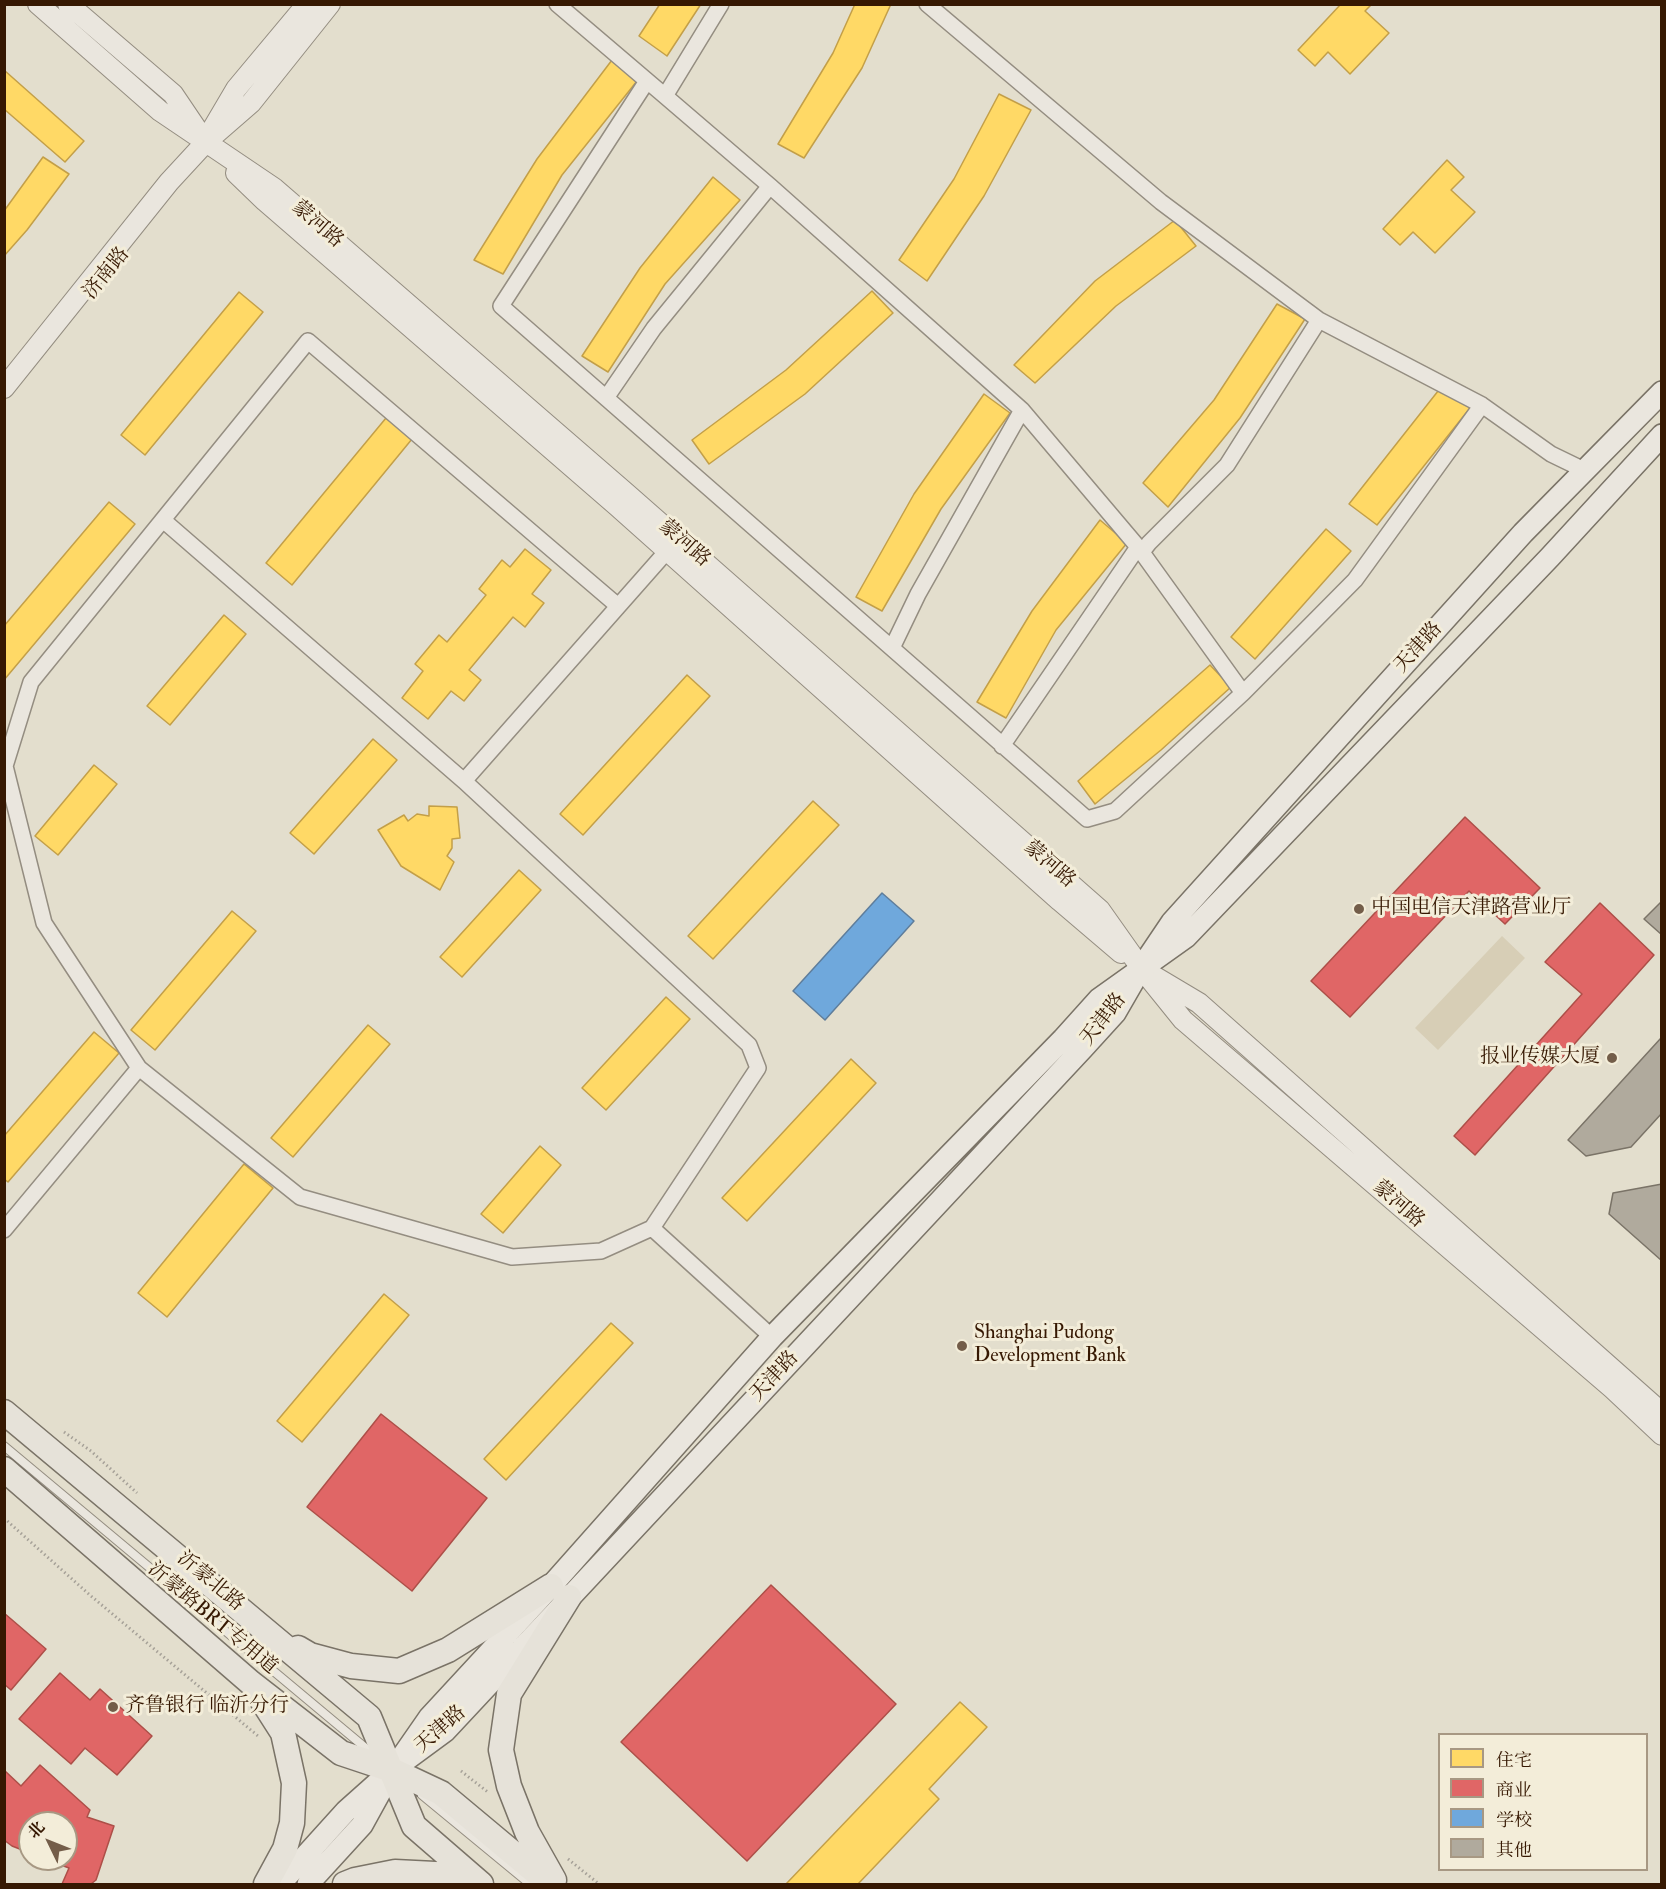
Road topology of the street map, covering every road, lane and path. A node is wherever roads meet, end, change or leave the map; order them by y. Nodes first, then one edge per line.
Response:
1 (39, 4) edge
2 (68, 4) edge
3 (307, 4) edge
4 (330, 4) edge
5 (557, 4) edge
6 (721, 4) edge
7 (927, 4) edge
8 (647, 81) junction
9 (665, 96) junction
10 (205, 143) junction
11 (770, 186) junction
12 (1319, 320) junction
13 (4, 388) edge
14 (1662, 392) edge
15 (606, 398) junction
16 (4, 402) edge
17 (1482, 405) junction
18 (1022, 410) junction
19 (1662, 435) edge
20 (1584, 470) junction
21 (163, 520) junction
22 (1140, 550) junction
23 (666, 551) junction
24 (618, 606) junction
25 (892, 648) junction
26 (1244, 693) junction
27 (1002, 746) junction
28 (464, 781) junction
29 (1141, 968) junction
30 (139, 1068) junction
31 (652, 1228) junction
32 (4, 1230) edge
33 (772, 1337) junction
34 (4, 1412) edge
35 (1662, 1413) edge
36 (1662, 1435) edge
37 (4, 1446) edge
38 (4, 1469) edge
39 (4, 1518) edge
40 (561, 1592) junction
41 (266, 1629) junction
42 (251, 1683) junction
43 (264, 1742) dead end
44 (392, 1770) junction
45 (266, 1884) edge
46 (280, 1884) edge
47 (308, 1884) edge
48 (345, 1884) edge
49 (473, 1884) edge
50 (481, 1884) edge
51 (530, 1884) edge
52 (550, 1884) edge
53 (556, 1884) edge

1 - 10 street, 蒙河路
2 - 10 street, 蒙河路
3 - 10 street, 济南路
4 - 10 street, 济南路
5 - 8 street
6 - 9 street
7 - 12 street
8 - 9 street
8 - 15 street
9 - 11 street
10 - 13 street, 济南路
10 - 16 street, 济南路
10 - 23 street, 蒙河路
10 - 29 street, 蒙河路
11 - 15 street
11 - 18 street
12 - 17 street
12 - 22 street
14 - 20 main road, 天津路
15 - 25 street
17 - 20 street
17 - 26 street
18 - 22 street
18 - 25 street
19 - 29 main road, 天津路
20 - 29 main road, 天津路
21 - 24 street
21 - 28 street
21 - 30 street
22 - 26 street
22 - 27 street
23 - 24 street
23 - 29 street, 蒙河路
24 - 28 street
25 - 27 street
26 - 27 street
28 - 31 street
29 - 33 main road, 天津路
29 - 35 street, 蒙河路
29 - 36 street, 蒙河路
29 - 40 main road, 天津路
30 - 31 street
30 - 32 street
31 - 33 street
33 - 40 main road, 天津路
34 - 41 main road, 沂蒙北路
37 - 44 lane, 沂蒙路BRT专用道
38 - 42 main road
39 - 43 path
40 - 41 main road
40 - 44 main road, 天津路
40 - 53 main road
41 - 44 main road, 沂蒙北路
42 - 44 main road
42 - 45 main road
44 - 46 main road, 天津路
44 - 47 main road, 天津路
44 - 50 main road, 沂蒙北路
44 - 51 lane, 沂蒙路BRT专用道
44 - 52 main road
48 - 49 main road

